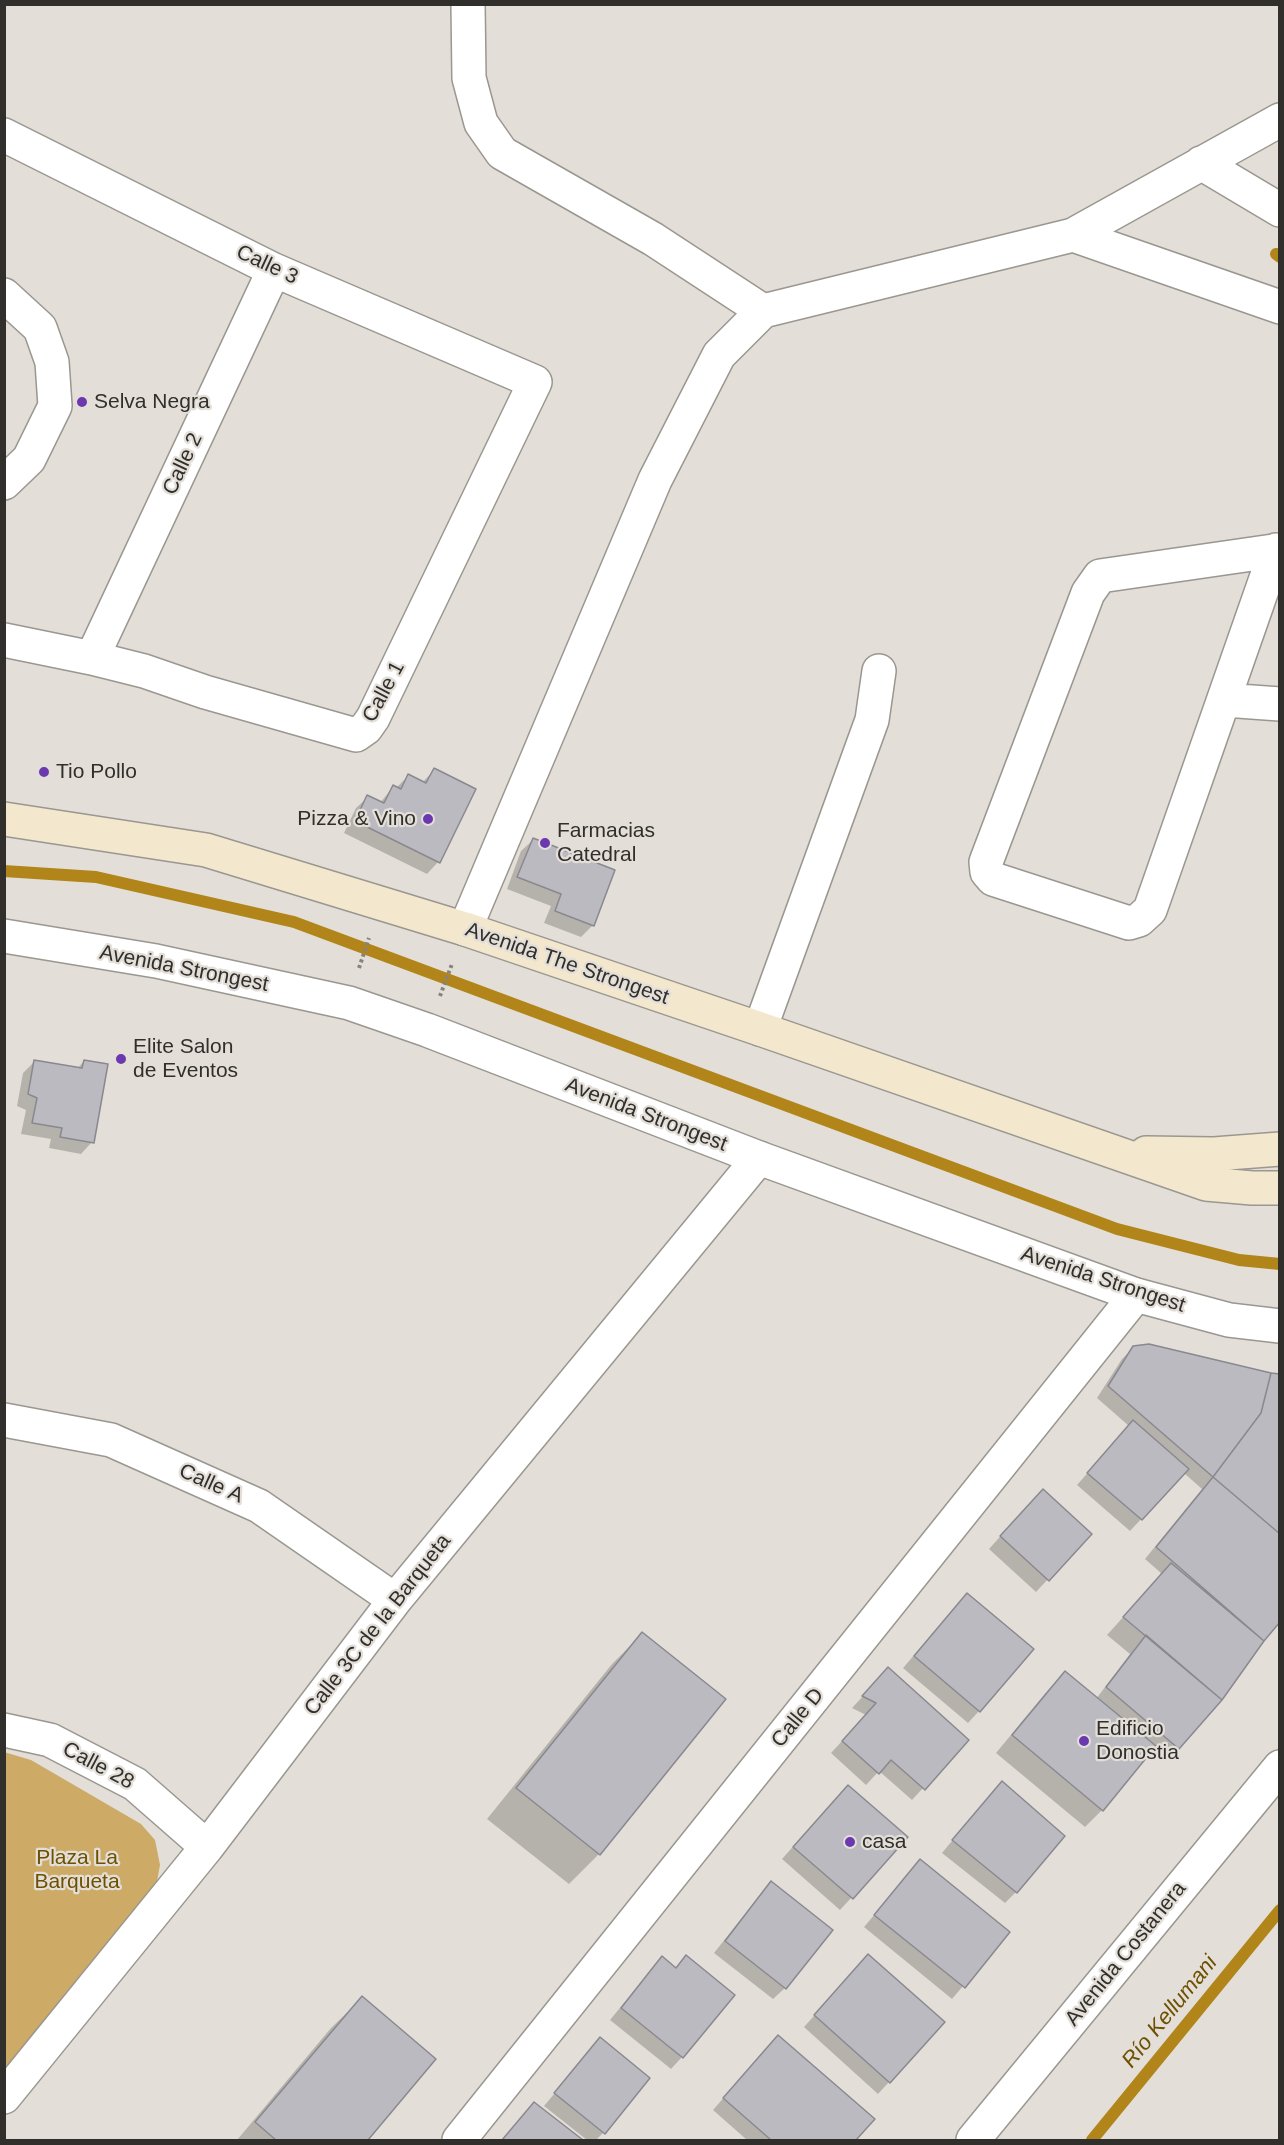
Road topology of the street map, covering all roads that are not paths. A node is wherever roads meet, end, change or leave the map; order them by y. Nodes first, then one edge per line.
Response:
1 (468, 4) edge
2 (1280, 120) edge
3 (4, 135) edge
4 (1201, 163) junction
5 (1280, 210) edge
6 (1073, 235) junction
7 (274, 270) junction
8 (4, 295) edge
9 (1280, 307) edge
10 (764, 311) junction
11 (535, 382) joint
12 (4, 483) edge
13 (1278, 550) edge
14 (4, 640) edge
15 (92, 658) junction
16 (879, 671) dead end
17 (1224, 700) junction
18 (1280, 704) edge
19 (4, 819) edge
20 (4, 936) edge
21 (460, 943) junction
22 (760, 1029) junction
23 (1280, 1149) edge
24 (1117, 1152) junction
25 (759, 1158) junction
26 (1280, 1188) edge
27 (1136, 1294) junction
28 (1280, 1326) edge
29 (4, 1420) edge
30 (395, 1600) junction
31 (4, 1730) edge
32 (1280, 1767) edge
33 (207, 1847) junction
34 (4, 2097) edge
35 (459, 2140) edge
36 (973, 2140) edge

1 - 10 street
2 - 4 street
3 - 7 street, Calle 3
4 - 5 street
4 - 6 street
6 - 9 street
6 - 10 street
7 - 11 street, Calle 3
7 - 15 street, Calle 2
8 - 12 street
10 - 21 street
11 - 15 street, Calle 1
13 - 17 street
13 - 17 street
14 - 15 street, Calle 1
16 - 22 street
17 - 18 street
19 - 21 main road, Avenida The Strongest
20 - 25 street, Avenida Strongest
21 - 22 main road, Avenida The Strongest
22 - 24 main road, Avenida The Strongest
23 - 24 main road, Avenida The Strongest
24 - 26 main road, Avenida The Strongest
25 - 27 street, Avenida Strongest
25 - 30 street, Calle 3C de la Barqueta
27 - 28 street, Avenida Strongest
27 - 35 street, Calle D
29 - 30 street, Calle A
30 - 33 street, Calle 3C de la Barqueta
31 - 33 street, Calle 28
32 - 36 street, Avenida Costanera
33 - 34 street, Calle 3C de la Barqueta

